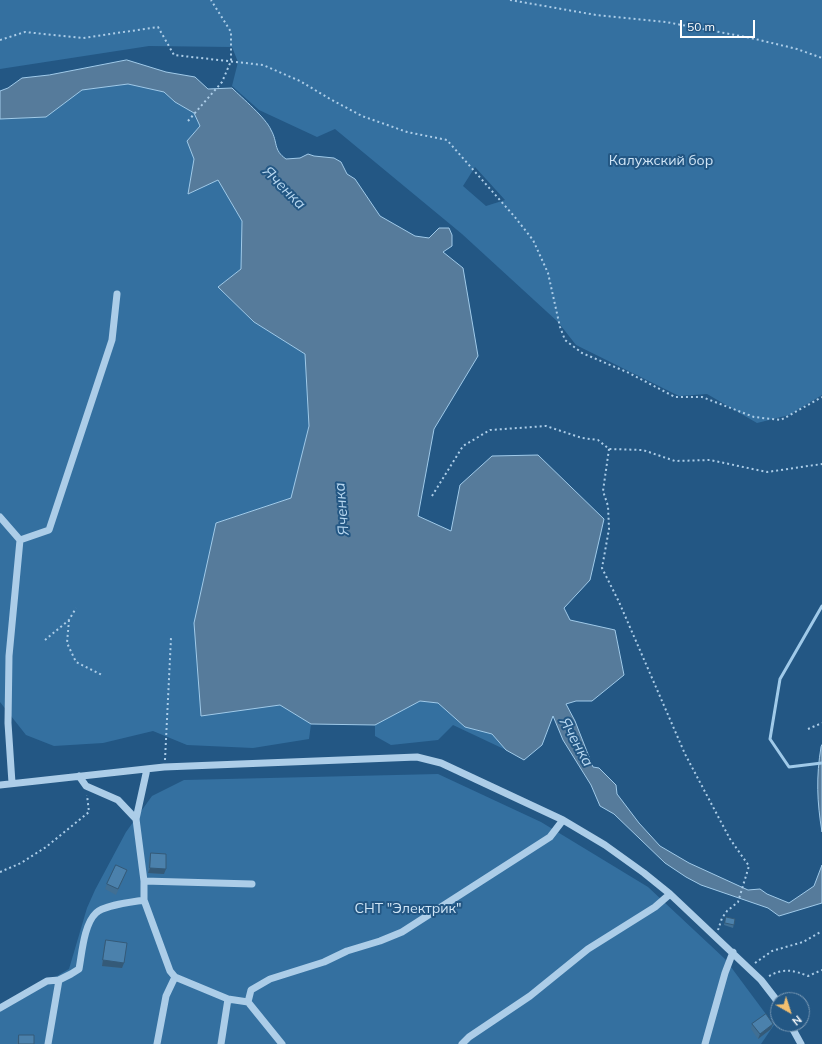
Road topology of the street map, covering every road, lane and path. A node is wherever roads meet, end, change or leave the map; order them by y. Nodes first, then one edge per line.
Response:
1 (211, 0) edge
2 (510, 0) edge
3 (0, 40) edge
4 (822, 58) edge
5 (231, 61) junction
6 (188, 121) dead end
7 (117, 294) dead end
8 (822, 397) edge
9 (609, 449) junction
10 (822, 464) edge
11 (432, 496) dead end
12 (0, 517) edge
13 (20, 540) junction
14 (76, 608) dead end
15 (69, 620) junction
16 (171, 638) dead end
17 (45, 640) dead end
18 (102, 675) dead end
19 (822, 723) edge
20 (808, 729) dead end
21 (164, 767) junction
22 (147, 769) junction
23 (78, 776) junction
24 (12, 783) junction
25 (0, 785) edge
26 (86, 786) junction
27 (136, 819) junction
28 (562, 820) junction
29 (0, 872) edge
30 (144, 880) junction
31 (252, 884) dead end
32 (670, 894) junction
33 (144, 900) junction
34 (822, 931) edge
35 (716, 936) junction
36 (733, 952) junction
37 (748, 968) junction
38 (822, 970) edge
39 (175, 977) junction
40 (59, 980) junction
41 (761, 980) junction
42 (770, 992) edge
43 (228, 999) junction
44 (248, 1002) junction
45 (0, 1008) edge
46 (794, 1032) edge
47 (48, 1044) edge
48 (157, 1044) edge
49 (221, 1044) edge
50 (282, 1044) edge
51 (462, 1044) edge
52 (705, 1044) edge
53 (801, 1044) edge

1 - 5 path
2 - 4 path
3 - 5 path
5 - 6 path
5 - 8 path
7 - 13 street
9 - 10 path
9 - 11 path
9 - 35 path
12 - 13 street
13 - 24 street
14 - 15 path
15 - 17 path
15 - 18 path
16 - 21 path
19 - 20 path
21 - 22 street
21 - 28 street
22 - 23 street
22 - 27 street
23 - 24 street
23 - 26 street
24 - 25 street
26 - 27 street
26 - 29 path
27 - 30 street
28 - 32 street
28 - 44 street
30 - 31 street
30 - 33 street
32 - 35 street
32 - 51 street
33 - 39 street
33 - 40 street
34 - 37 path
35 - 36 street
36 - 37 street
36 - 52 street
37 - 41 street
38 - 41 path
39 - 43 street
39 - 48 street
40 - 45 street
40 - 47 street
41 - 42 street
43 - 44 street
43 - 49 street
44 - 50 street
46 - 53 street

